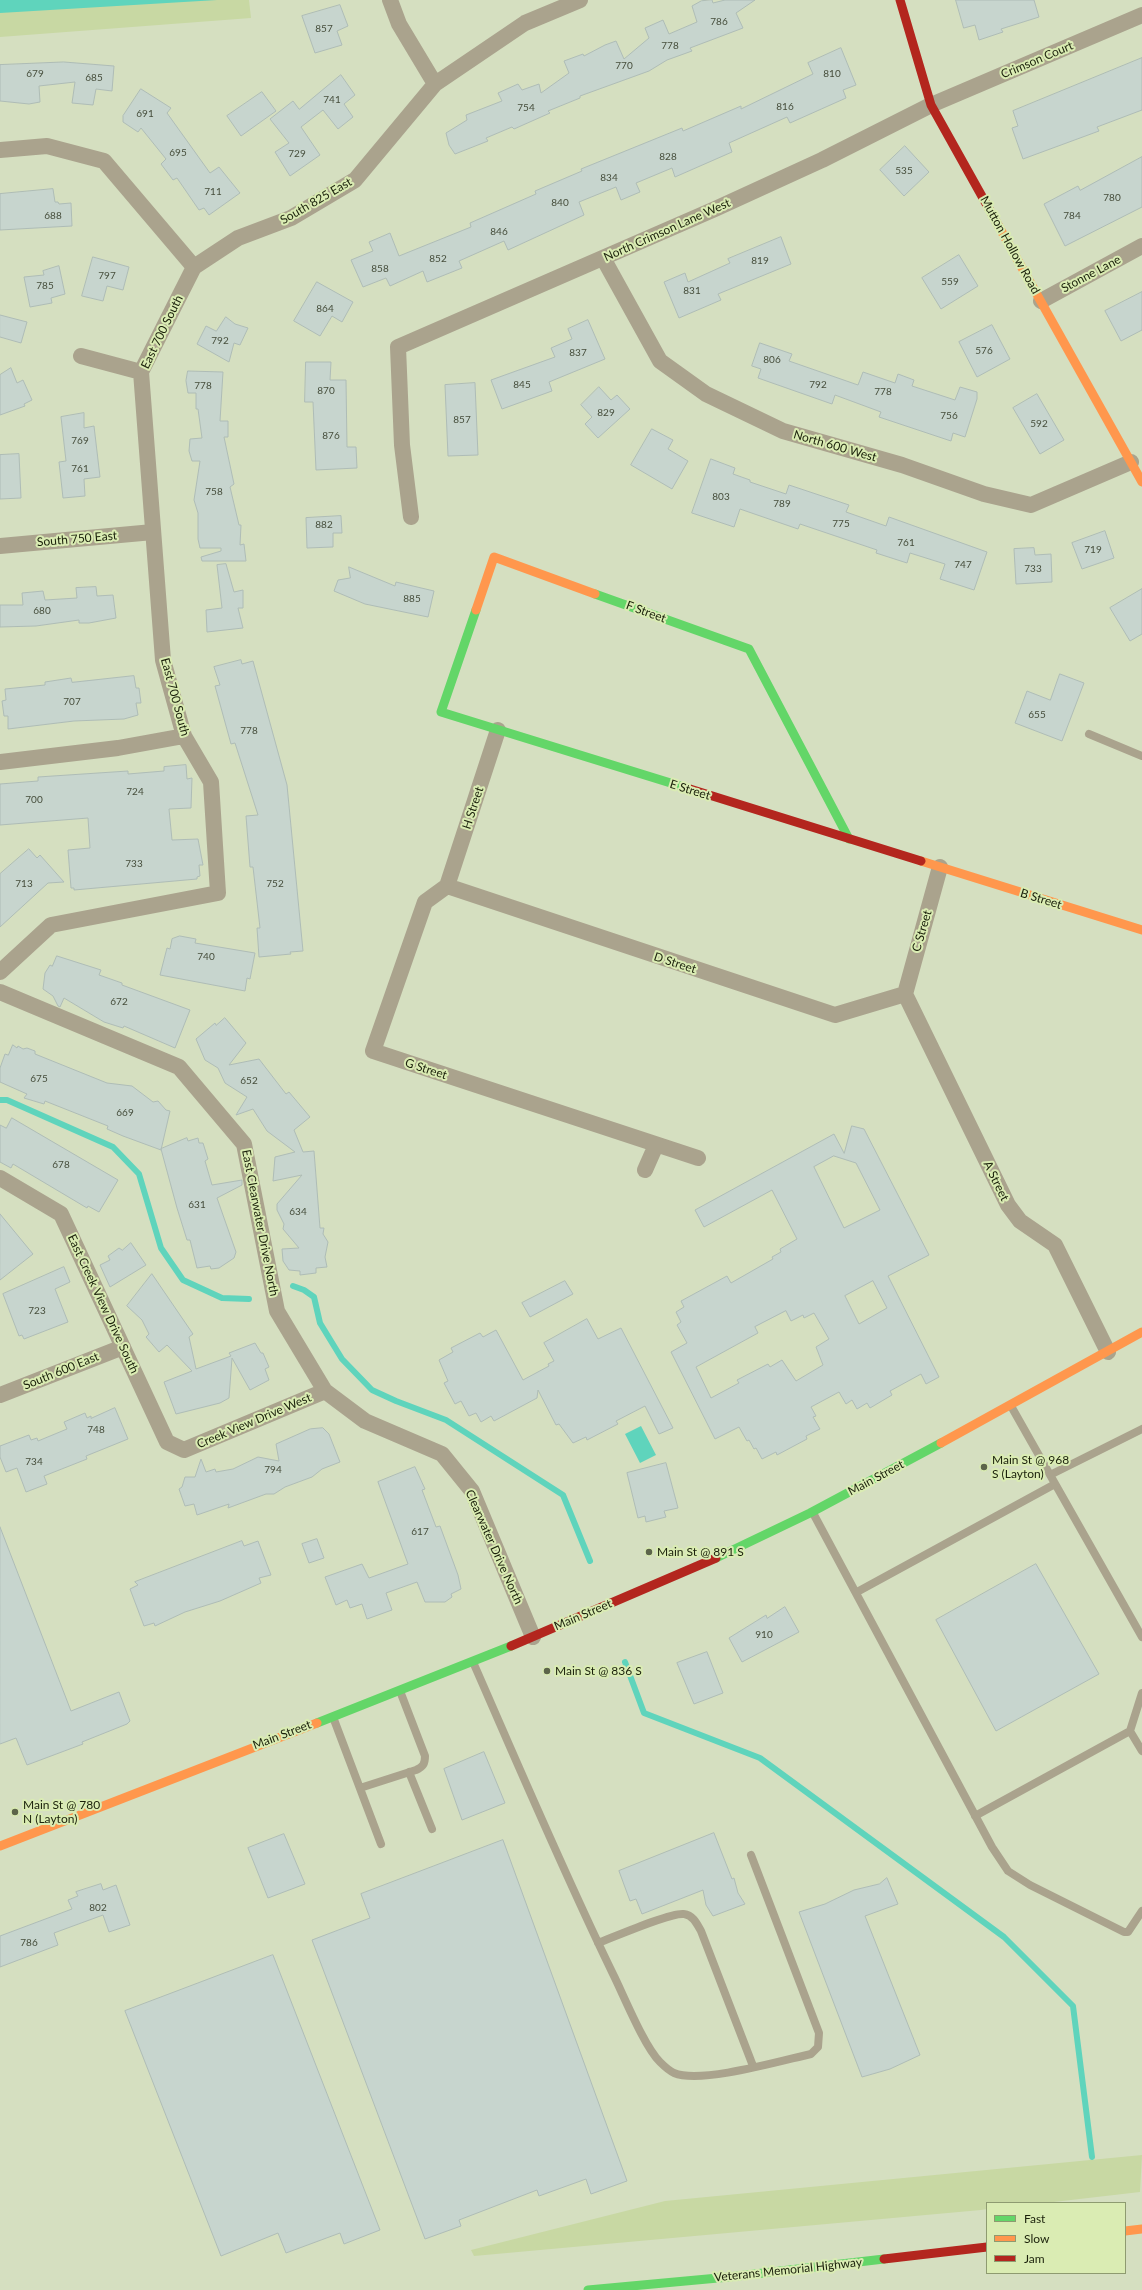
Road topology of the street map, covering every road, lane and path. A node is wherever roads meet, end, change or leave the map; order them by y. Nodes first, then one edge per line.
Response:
1 (390, 0) edge
2 (580, 0) edge
3 (900, 0) edge
4 (1142, 16) edge
5 (435, 84) junction
6 (931, 105) junction
7 (0, 150) edge
8 (1142, 246) edge
9 (603, 258) junction
10 (194, 267) junction
11 (1041, 301) junction
12 (81, 356) dead end
13 (141, 372) junction
14 (1131, 462) junction
15 (1142, 482) edge
16 (411, 517) dead end
17 (153, 532) junction
18 (0, 546) edge
19 (441, 712) joint
20 (498, 730) junction
21 (1089, 734) dead end
22 (184, 736) junction
23 (1142, 756) edge
24 (0, 762) edge
25 (849, 839) junction
26 (940, 867) junction
27 (447, 886) junction
28 (1142, 930) edge
29 (0, 972) edge
30 (0, 992) edge
31 (905, 994) junction
32 (656, 1145) junction
33 (698, 1158) dead end
34 (645, 1170) dead end
35 (0, 1178) edge
36 (1142, 1332) edge
37 (123, 1347) junction
38 (1108, 1352) junction
39 (325, 1391) junction
40 (0, 1395) edge
41 (1011, 1406) junction
42 (1142, 1429) edge
43 (184, 1450) joint
44 (1050, 1475) junction
45 (1055, 1484) junction
46 (812, 1512) junction
47 (857, 1592) junction
48 (533, 1637) junction
49 (1142, 1637) edge
50 (473, 1662) junction
51 (400, 1690) junction
52 (1142, 1693) edge
53 (333, 1715) junction
54 (1130, 1731) junction
55 (1142, 1751) edge
56 (409, 1772) junction
57 (360, 1788) junction
58 (975, 1816) junction
59 (432, 1829) dead end
60 (381, 1844) dead end
61 (0, 1846) edge
62 (751, 1855) dead end
63 (1142, 1911) edge
64 (598, 1942) junction
65 (753, 2066) junction
66 (1142, 2229) edge
67 (1126, 2231) edge
68 (986, 2247) edge
69 (588, 2290) edge

1 - 5 street
2 - 5 street, South 825 East
3 - 6 main road, Mutton Hollow Road
4 - 6 street, Crimson Court
5 - 10 street, South 825 East
6 - 9 street, North Crimson Lane West
6 - 11 main road, Mutton Hollow Road
7 - 10 street
8 - 11 street, Stonne Lane
9 - 14 street, North 600 West
9 - 16 street, North Crimson Lane West
10 - 13 street, East 700 South
11 - 14 main road, Mutton Hollow Road
12 - 13 street
13 - 17 street, East 700 South
14 - 15 main road, Mutton Hollow Road
17 - 18 street, South 750 East
17 - 22 street, East 700 South
19 - 20 main road, E Street
19 - 25 main road, F Street
20 - 25 main road, E Street
20 - 27 street, H Street
21 - 23 lane
22 - 24 street
22 - 29 street, East 700 South
25 - 26 main road, E Street
26 - 28 main road, B Street
26 - 31 street, C Street
27 - 31 street, D Street
27 - 32 street, G Street
30 - 39 street, East Clearwater Drive North
31 - 38 street, A Street
32 - 33 street, G Street
32 - 34 street
35 - 37 street, East Creek View Drive South
36 - 38 main road, Main Street
37 - 40 street, South 600 East
37 - 43 street, East Creek View Drive South
38 - 41 main road, Main Street
39 - 43 street, Creek View Drive West
39 - 48 street, Clearwater Drive North
41 - 44 lane
41 - 46 main road, Main Street
42 - 44 lane
44 - 45 lane
45 - 47 lane
45 - 49 lane
46 - 47 lane
46 - 48 main road, Main Street
47 - 58 lane
48 - 50 main road, Main Street
50 - 51 main road, Main Street
50 - 64 lane
51 - 53 main road, Main Street
51 - 56 lane
52 - 54 lane
53 - 57 lane
53 - 61 main road, Main Street
54 - 55 lane
54 - 58 lane
56 - 57 lane
56 - 59 lane
57 - 60 lane
58 - 63 lane
62 - 65 lane
64 - 65 lane
64 - 65 lane
66 - 67 main road
68 - 69 main road, Veterans Memorial Highway

